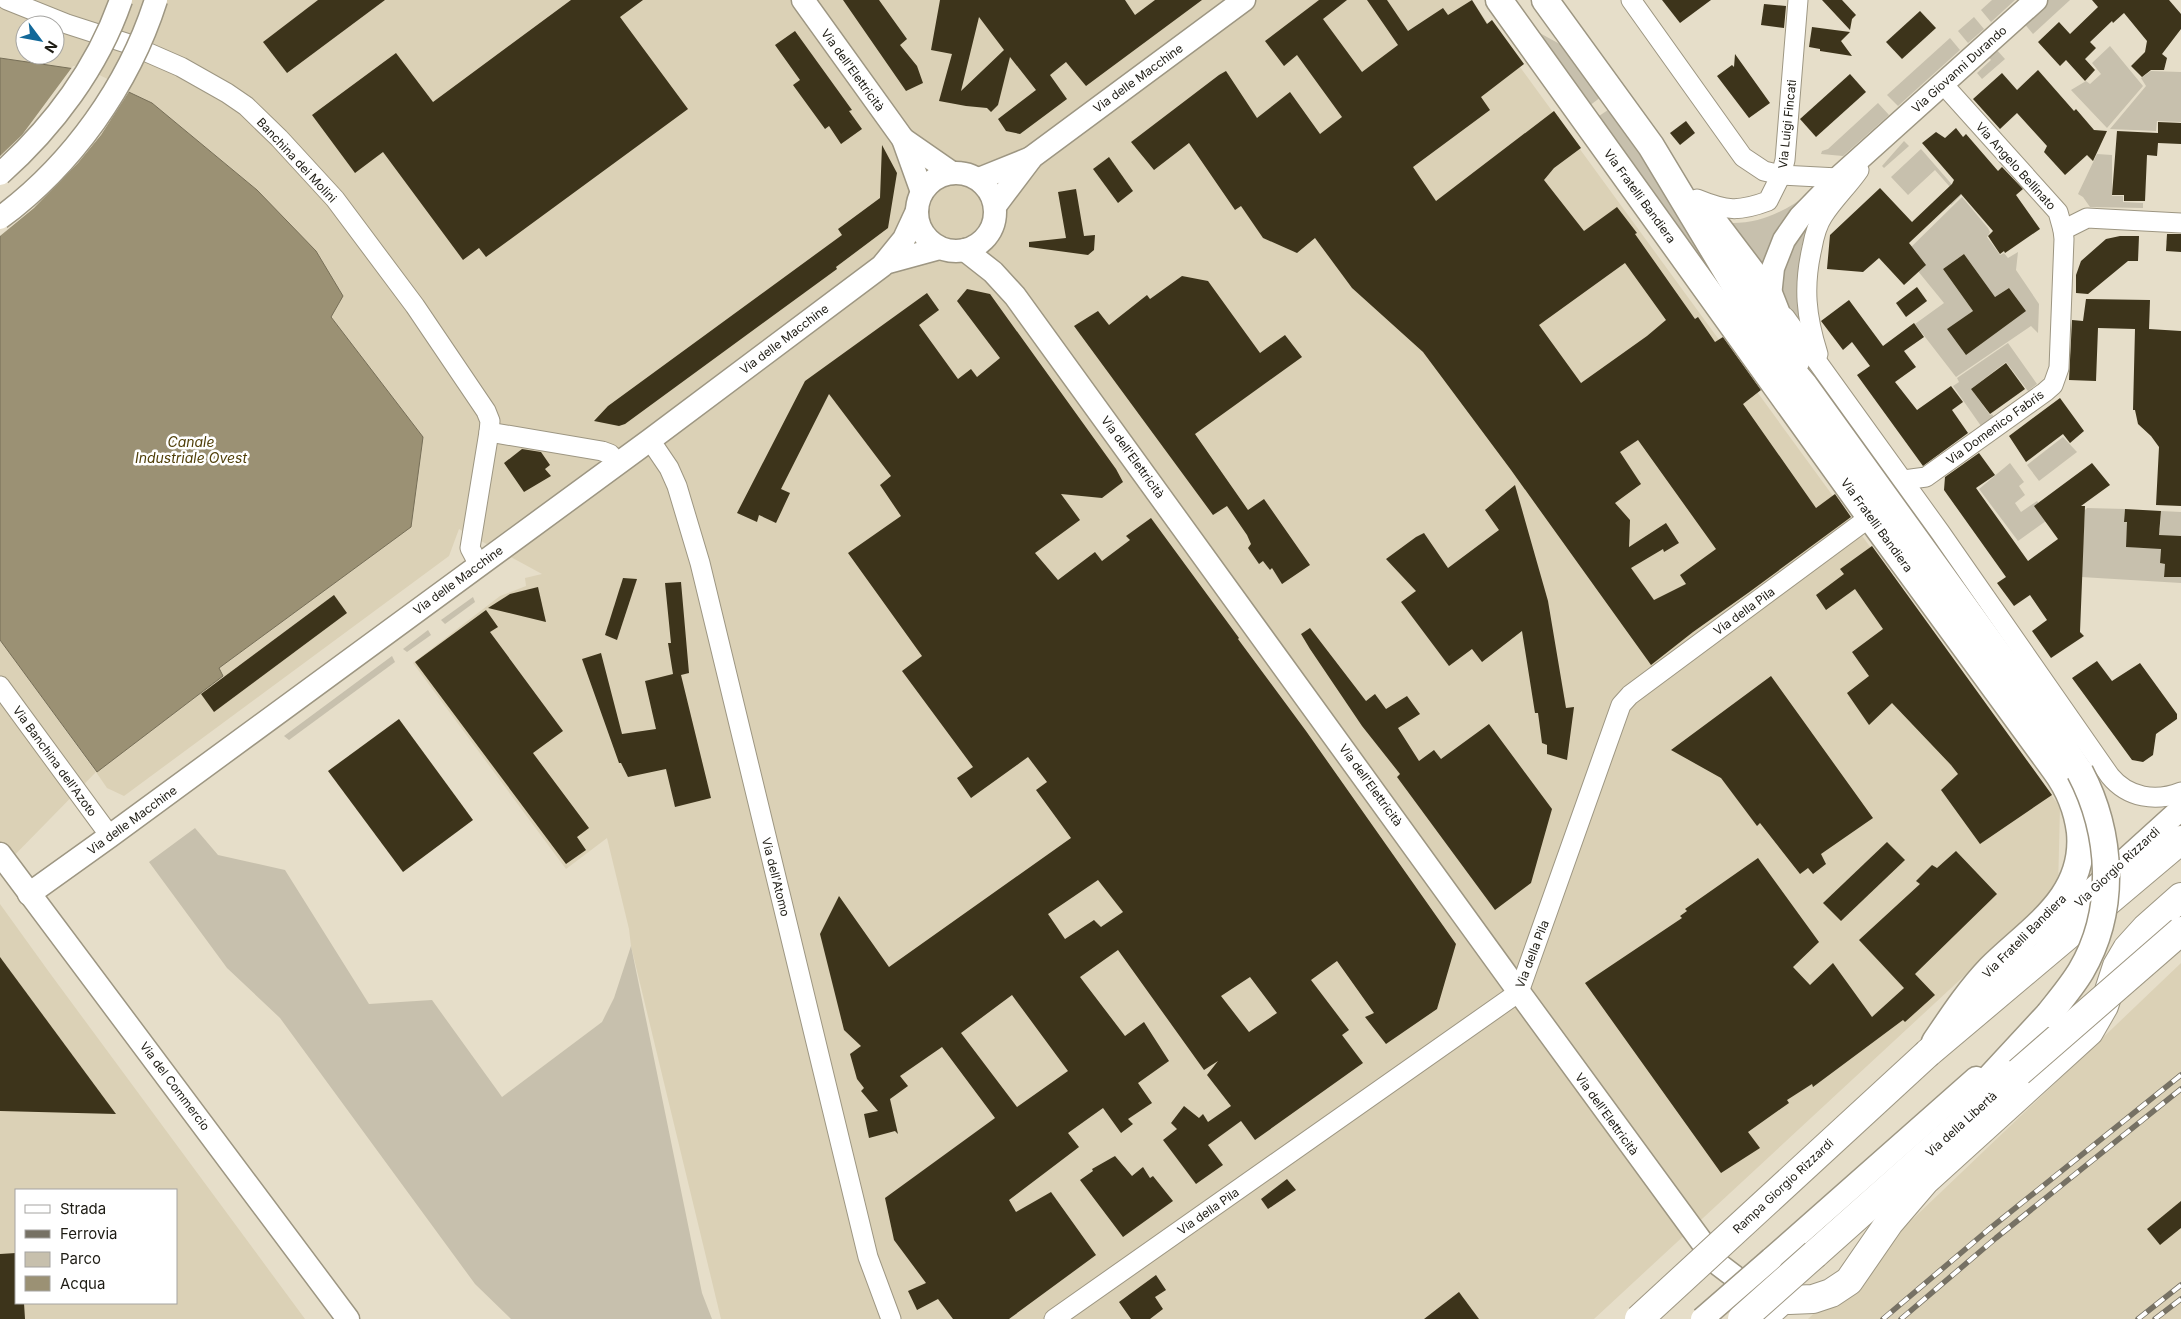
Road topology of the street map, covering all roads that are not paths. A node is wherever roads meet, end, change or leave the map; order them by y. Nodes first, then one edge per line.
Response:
1 (7, 0) edge
2 (121, 0) edge
3 (156, 0) edge
4 (804, 0) edge
5 (1244, 0) edge
6 (1499, 0) edge
7 (1545, 0) edge
8 (1631, 0) edge
9 (1798, 0) edge
10 (2036, 0) edge
11 (1942, 83) junction
12 (1882, 138) junction
13 (903, 139) junction
14 (1651, 146) junction
15 (1032, 157) junction
16 (952, 173) junction
17 (0, 174) edge
18 (1781, 176) junction
19 (1838, 178) junction
20 (979, 180) junction
21 (1697, 199) junction
22 (920, 202) junction
23 (994, 206) junction
24 (0, 218) edge
25 (2181, 223) edge
26 (2064, 230) junction
27 (940, 248) junction
28 (965, 250) junction
29 (885, 263) junction
30 (1770, 296) junction
31 (1823, 367) junction
32 (1805, 386) junction
33 (490, 432) junction
34 (650, 440) junction
35 (618, 463) junction
36 (1904, 480) junction
37 (1870, 517) junction
38 (479, 565) junction
39 (0, 686) edge
40 (2114, 781) junction
41 (2181, 792) edge
42 (2075, 805) junction
43 (2181, 809) edge
44 (110, 836) junction
45 (2181, 840) edge
46 (0, 854) edge
47 (29, 894) junction
48 (2181, 897) edge
49 (2181, 931) edge
50 (1519, 992) junction
51 (2049, 1014) junction
52 (1928, 1053) junction
53 (2019, 1072) junction
54 (1940, 1129) junction
55 (1815, 1254) junction
56 (1772, 1259) junction
57 (1789, 1300) junction
58 (348, 1319) edge
59 (891, 1319) edge
60 (1054, 1319) edge
61 (1639, 1319) edge
62 (1702, 1319) edge
63 (1742, 1319) edge
64 (1768, 1319) edge

1 - 33 street, Banchina dei Molini
2 - 17 street, bridge
3 - 24 street, bridge
4 - 13 street, Via dell'Elettricità
5 - 15 street, Via delle Macchine
6 - 37 main road, Via Fratelli Bandiera
7 - 14 main road, Via Fratelli Bandiera
8 - 18 street
9 - 18 street, Via Luigi Fincati
10 - 11 street, Via Giovanni Durando
11 - 12 street, Via Giovanni Durando
11 - 26 street, Via Angelo Bellinato
12 - 19 street, Via Giovanni Durando
12 - 31 street, Via Giovanni Durando
13 - 16 street, Via dell'Elettricità
13 - 22 street, Via dell'Elettricità
14 - 21 main road, Via Fratelli Bandiera
14 - 32 main road, Via Fratelli Bandiera
15 - 20 street, Via delle Macchine
15 - 23 street, Via delle Macchine
16 - 20 street
16 - 22 street
18 - 19 street
18 - 21 street, Via Luigi Fincati
19 - 30 street, Via Giovanni Durando
20 - 23 street
21 - 30 main road, Via Fratelli Bandiera
22 - 27 street
22 - 29 street, Via delle Macchine
23 - 28 street
25 - 26 street
26 - 36 street, Via Domenico Fabris
27 - 28 street
27 - 29 street, Via delle Macchine
28 - 50 street, Via dell'Elettricità
29 - 34 street, Via delle Macchine
30 - 31 street, Via Fratelli Bandiera
30 - 32 main road, Via Fratelli Bandiera
31 - 36 street, Via Fratelli Bandiera
32 - 51 main road, Via Fratelli Bandiera, bridge
33 - 35 street
33 - 38 street, Banchina dei Molini
34 - 35 street, Via delle Macchine
34 - 59 street, Via dell'Atomo
35 - 38 street, Via delle Macchine
36 - 40 street, Via Fratelli Bandiera
37 - 42 main road, Via Fratelli Bandiera
37 - 50 street, Via della Pila
38 - 44 street, Via delle Macchine
39 - 44 street, Via Banchina dell'Azoto
40 - 41 street
40 - 42 street
42 - 52 main road, Via Fratelli Bandiera
43 - 52 street, Via Giorgio Rizzardi
44 - 47 street, Via delle Macchine
45 - 52 main road
46 - 47 street, Via del Commercio
47 - 58 street, Via del Commercio
48 - 57 main road
49 - 53 main road, Via della Libertà, bridge
50 - 57 street, Via dell'Elettricità
50 - 60 street, Via della Pila
51 - 54 main road, Via Fratelli Bandiera
51 - 56 street
52 - 61 main road, Rampa Giorgio Rizzardi, bridge
53 - 54 street
53 - 55 main road, Via della Libertà
54 - 55 main road, Via Fratelli Bandiera
54 - 56 street
55 - 63 main road, Via della Libertà, bridge
56 - 62 street, bridge
57 - 64 street

